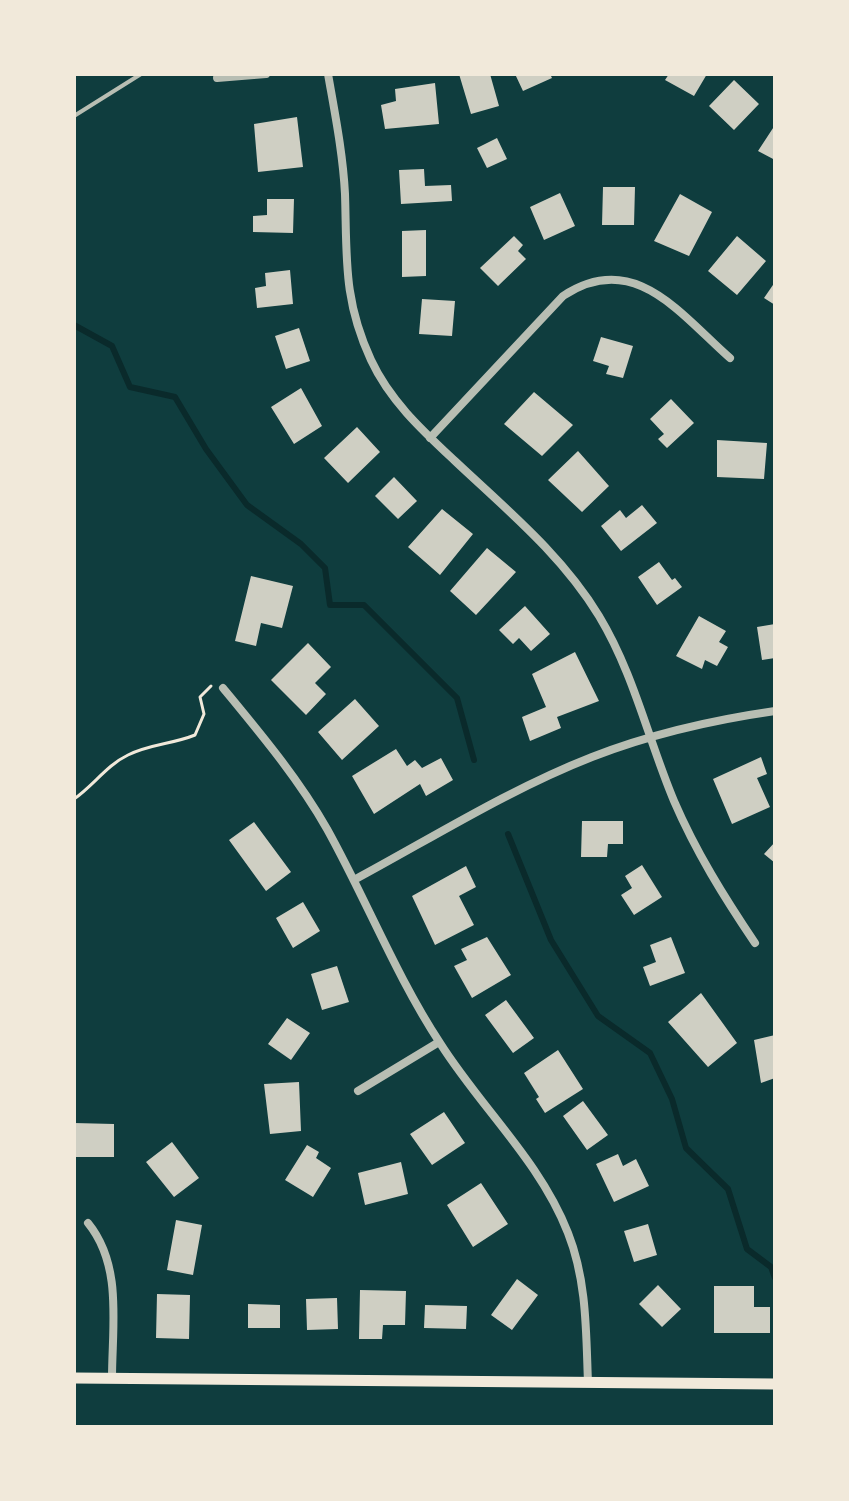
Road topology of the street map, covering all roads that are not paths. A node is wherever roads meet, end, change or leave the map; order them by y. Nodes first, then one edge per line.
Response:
1 (141, 74) edge
2 (266, 74) edge
3 (328, 74) edge
4 (217, 78) dead end
5 (74, 116) edge
6 (730, 358) dead end
7 (430, 438) junction
8 (223, 688) road end
9 (775, 711) edge
10 (650, 737) junction
11 (354, 880) junction
12 (755, 943) dead end
13 (439, 1042) junction
14 (358, 1091) dead end
15 (88, 1223) dead end
16 (74, 1378) edge
17 (112, 1378) junction
18 (588, 1383) junction
19 (775, 1384) edge

1 - 5 lane
2 - 4 street
3 - 7 street
6 - 7 street
7 - 10 street
8 - 11 street
9 - 10 street
10 - 11 street
10 - 12 street
11 - 13 street
13 - 14 street
13 - 18 street
15 - 17 street
16 - 17 main road
17 - 18 main road
18 - 19 main road

